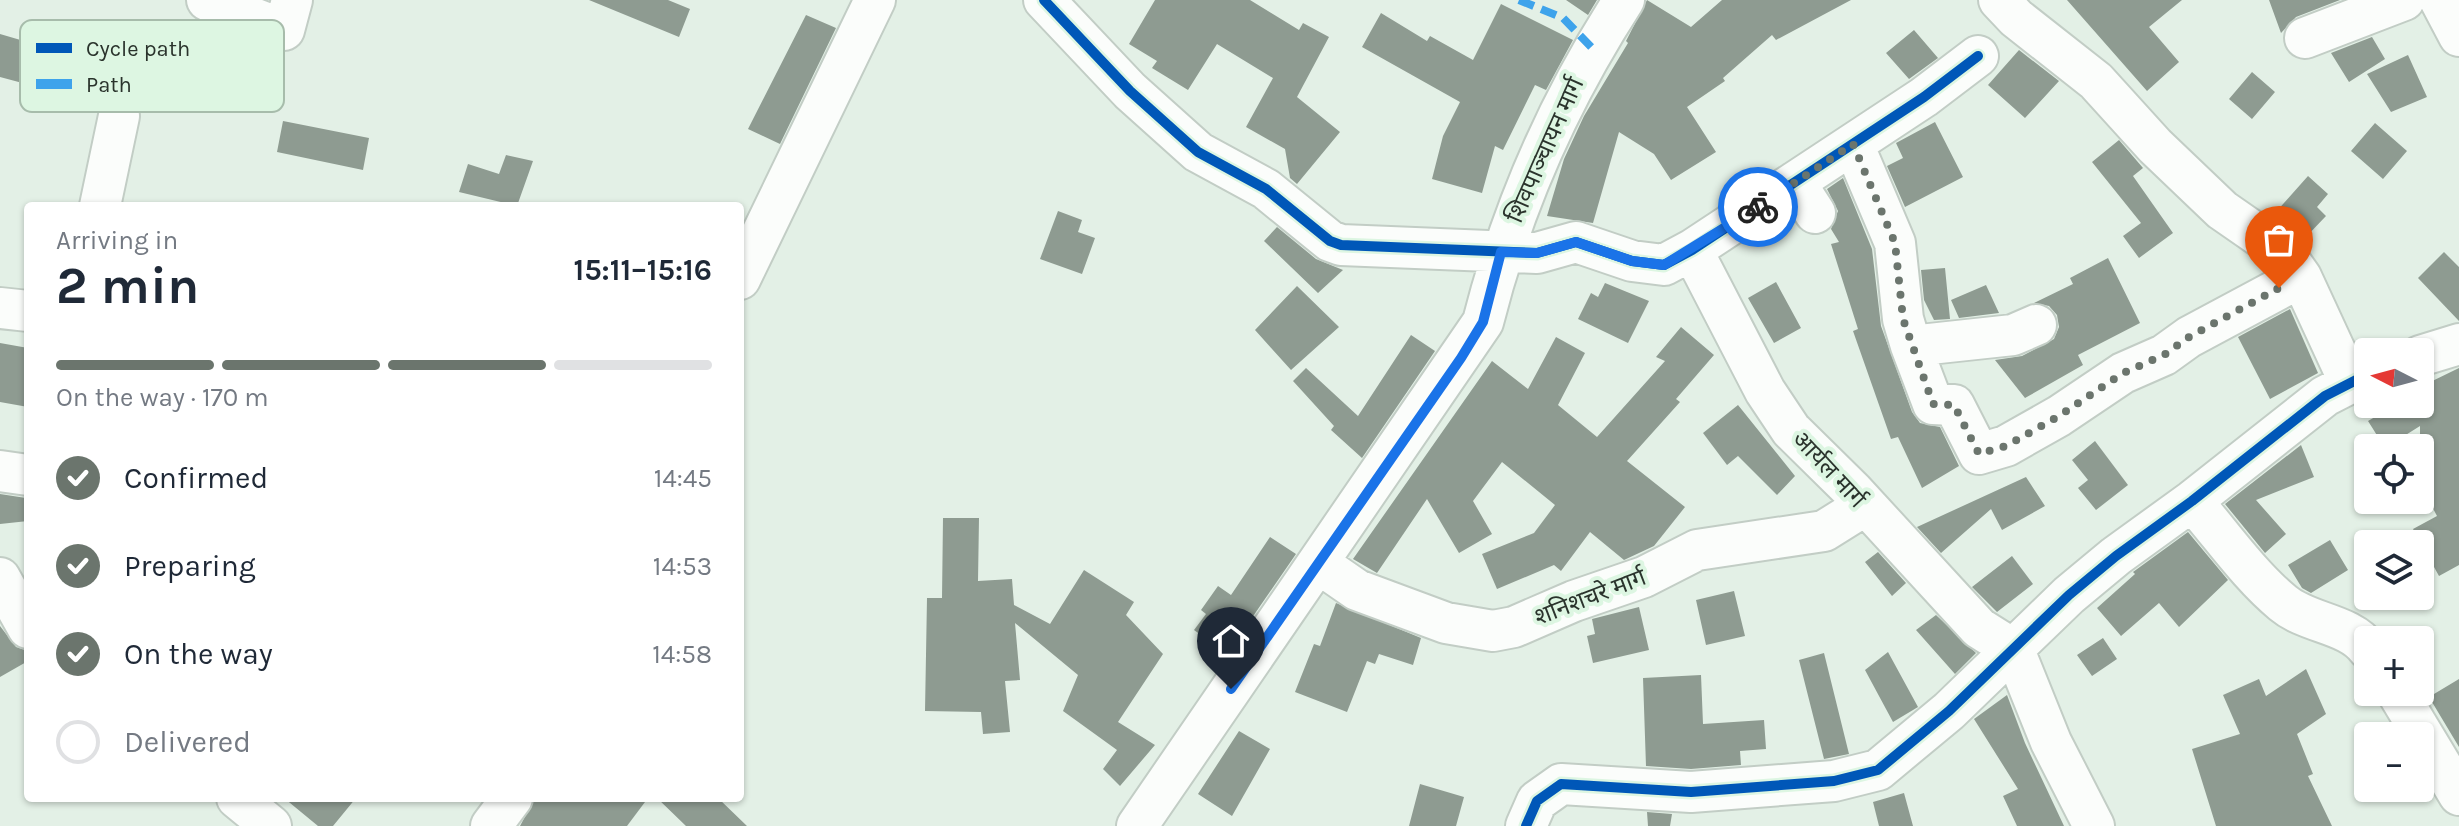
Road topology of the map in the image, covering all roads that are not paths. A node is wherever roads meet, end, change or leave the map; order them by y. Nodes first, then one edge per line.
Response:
1 (207, 0) edge
2 (292, 0) edge
3 (875, 0) edge
4 (1044, 0) edge
5 (1624, 0) edge
6 (1999, 0) edge
7 (2404, 0) edge
8 (2440, 0) edge
9 (258, 20) edge
10 (284, 30) edge
11 (2459, 36) edge
12 (2305, 38) dead end
13 (1978, 56) dead end
14 (119, 116) dead end
15 (1853, 144) junction
16 (101, 202) edge
17 (1692, 250) junction
18 (1501, 252) junction
19 (744, 271) edge
20 (2301, 277) junction
21 (0, 308) edge
22 (24, 311) edge
23 (2017, 324) dead end
24 (2459, 344) edge
25 (1911, 346) junction
26 (2434, 352) edge
27 (2354, 371) edge
28 (2354, 381) edge
29 (0, 471) edge
30 (24, 474) edge
31 (2192, 501) junction
32 (1864, 506) junction
33 (1318, 563) junction
34 (0, 578) edge
35 (24, 621) edge
36 (2354, 635) edge
37 (2014, 650) junction
38 (2405, 706) edge
39 (2459, 795) edge
40 (242, 802) edge
41 (509, 802) edge
42 (271, 826) edge
43 (491, 826) edge
44 (1137, 826) edge
45 (1526, 826) edge
46 (2094, 826) edge

1 - 9 street
2 - 10 street
3 - 19 street
4 - 18 street
5 - 18 street, शिवपाञ्चायन मार्ग
6 - 20 street
7 - 12 street
8 - 11 street
13 - 15 street
14 - 16 street
15 - 17 street
15 - 25 street
17 - 18 street
17 - 32 street, आर्यल मार्ग
18 - 33 street, शिवपाञ्चायन मार्ग
20 - 25 street
20 - 27 street
21 - 22 street
23 - 25 street
24 - 26 street
28 - 31 street
29 - 30 street
31 - 36 street
31 - 37 street
32 - 33 street, शनिशचरे मार्ग
32 - 37 street, आर्यल मार्ग
33 - 44 street, शिवपाञ्चायन मार्ग
34 - 35 street
37 - 45 street
37 - 46 street
38 - 39 street
40 - 42 street
41 - 43 street

